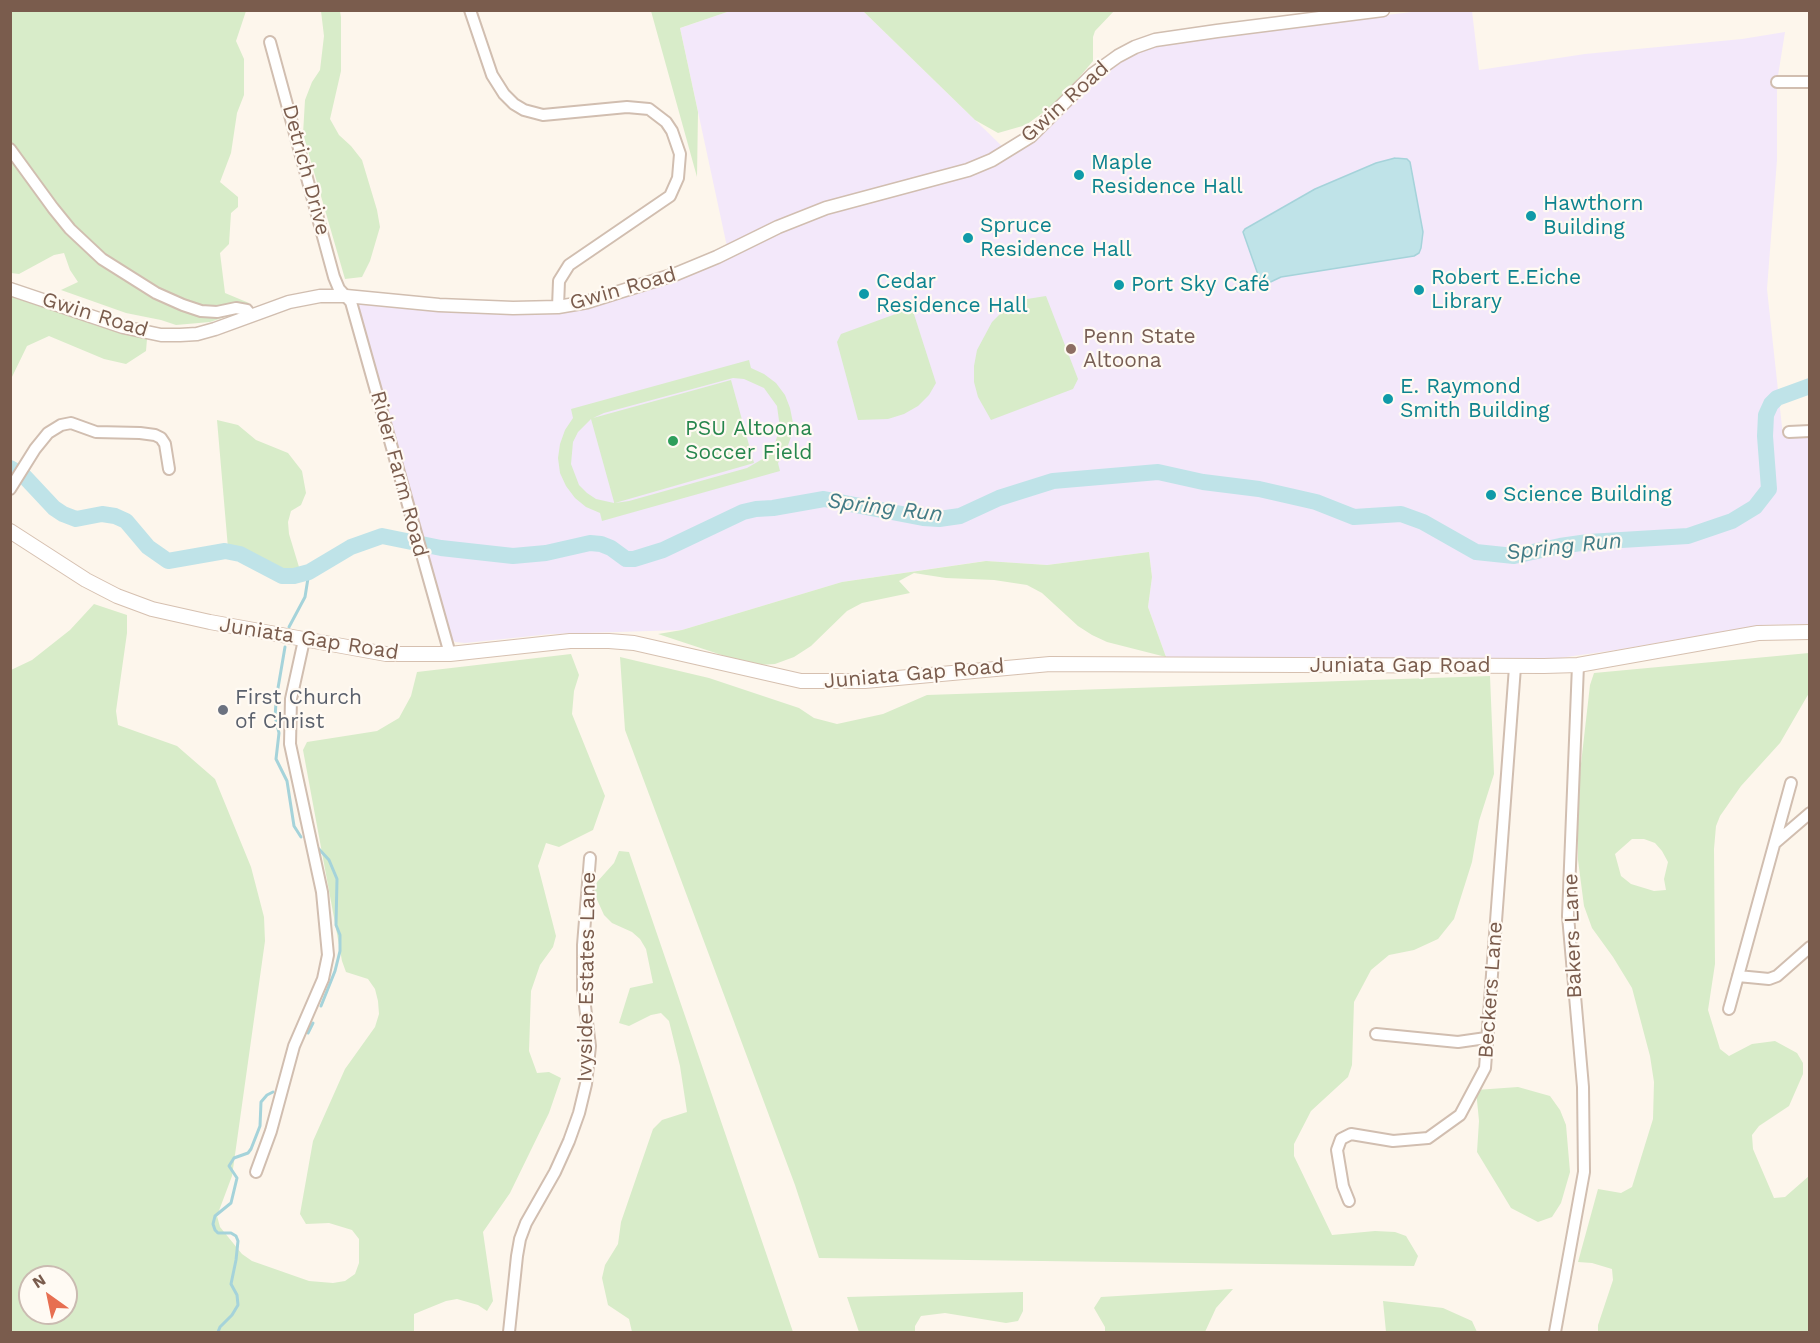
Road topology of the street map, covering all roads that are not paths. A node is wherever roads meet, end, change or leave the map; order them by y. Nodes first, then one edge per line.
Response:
1 (470, 10) edge
2 (1383, 10) edge
3 (270, 42) dead end
4 (1809, 81) edge
5 (1777, 82) dead end
6 (10, 149) edge
7 (10, 289) edge
8 (346, 296) junction
9 (558, 307) junction
10 (251, 315) junction
11 (1809, 431) edge
12 (1789, 432) dead end
13 (169, 470) dead end
14 (10, 489) edge
15 (10, 531) edge
16 (1809, 632) edge
17 (304, 640) junction
18 (450, 654) junction
19 (1578, 664) junction
20 (1515, 667) junction
21 (1791, 783) dead end
22 (1809, 813) edge
23 (1775, 844) junction
24 (590, 858) dead end
25 (1809, 946) edge
26 (1738, 976) junction
27 (1729, 1010) dead end
28 (1376, 1035) dead end
29 (1486, 1038) junction
30 (256, 1172) dead end
31 (1349, 1201) dead end
32 (509, 1332) edge
33 (1555, 1332) edge

1 - 9 street
2 - 9 street, Gwin Road
3 - 8 street, Detrich Drive
4 - 5 street
6 - 10 street
7 - 10 street, Gwin Road
8 - 9 street, Gwin Road
8 - 10 street, Gwin Road
8 - 18 street, Rider Farm Road
11 - 12 street
13 - 14 street
15 - 17 main road, Juniata Gap Road
16 - 19 main road, Juniata Gap Road
17 - 18 main road, Juniata Gap Road
17 - 30 street
18 - 20 main road, Juniata Gap Road
19 - 20 main road, Juniata Gap Road
19 - 33 street, Bakers Lane
20 - 29 street, Beckers Lane
21 - 23 street
22 - 23 street
23 - 26 street
24 - 32 street, Ivyside Estates Lane
25 - 26 street
26 - 27 street
28 - 29 street
29 - 31 street, Beckers Lane

